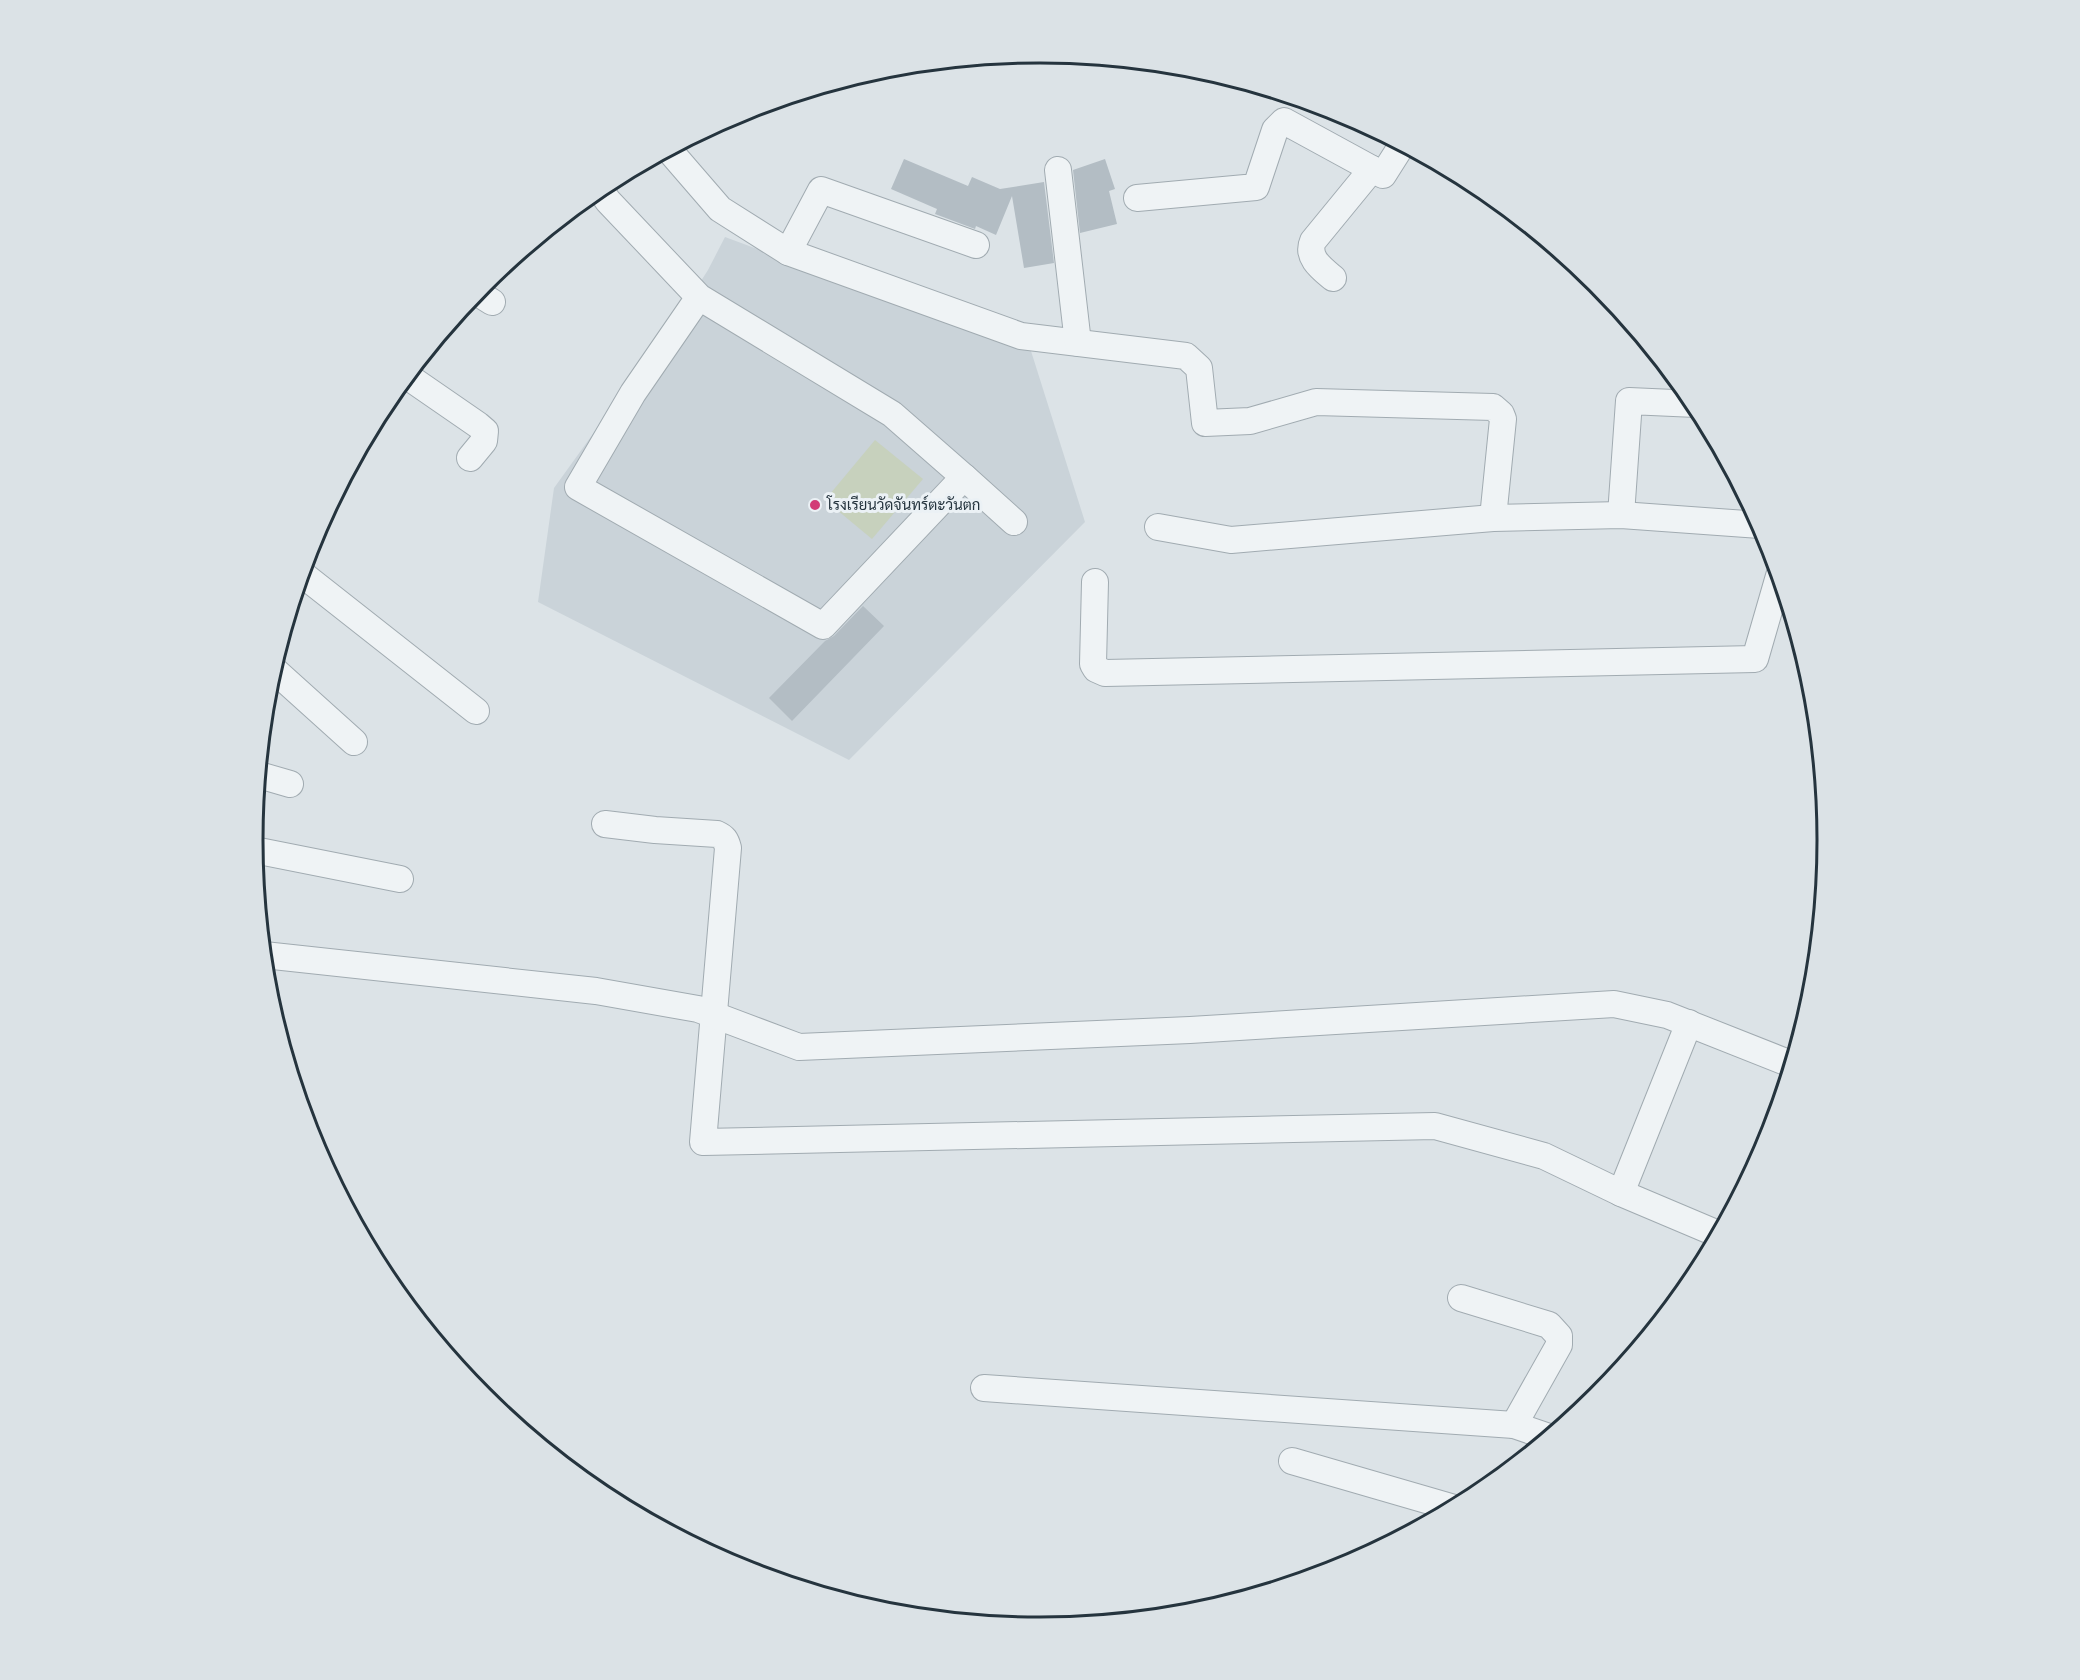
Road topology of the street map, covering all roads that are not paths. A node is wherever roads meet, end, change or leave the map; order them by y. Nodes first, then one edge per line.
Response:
1 (1398, 151) edge
2 (673, 155) edge
3 (1372, 169) junction
4 (1058, 170) dead end
5 (605, 196) edge
6 (1137, 198) dead end
7 (976, 245) dead end
8 (788, 252) junction
9 (1333, 278) dead end
10 (699, 297) junction
11 (1078, 343) junction
12 (414, 381) edge
13 (1683, 403) edge
14 (471, 458) dead end
15 (964, 477) junction
16 (1621, 516) junction
17 (1492, 518) junction
18 (1014, 522) dead end
19 (1750, 524) edge
20 (1158, 527) dead end
21 (308, 579) edge
22 (1095, 582) dead end
23 (1775, 588) edge
24 (281, 676) edge
25 (476, 711) dead end
26 (354, 742) dead end
27 (266, 777) edge
28 (290, 784) dead end
29 (605, 824) dead end
30 (263, 852) edge
31 (400, 879) dead end
32 (272, 956) edge
33 (713, 1014) junction
34 (1689, 1023) junction
35 (1785, 1061) edge
36 (1621, 1193) junction
37 (1711, 1231) edge
38 (1461, 1298) dead end
39 (984, 1388) dead end
40 (1514, 1425) junction
41 (1540, 1434) edge
42 (1292, 1461) dead end
43 (1442, 1505) edge

1 - 3 street
2 - 8 street
3 - 6 street
3 - 9 street
4 - 11 street
5 - 10 street
7 - 8 street
8 - 11 street
10 - 15 street
10 - 15 street
11 - 17 street
12 - 14 street
13 - 16 street
15 - 18 street
16 - 17 street
16 - 19 street
17 - 20 street
21 - 25 street
22 - 23 street
24 - 26 street
27 - 28 street
29 - 33 street
30 - 31 street
32 - 33 street
33 - 34 street
33 - 36 street
34 - 35 street
34 - 36 street
36 - 37 street
38 - 40 street
39 - 40 street
40 - 41 street
42 - 43 street

